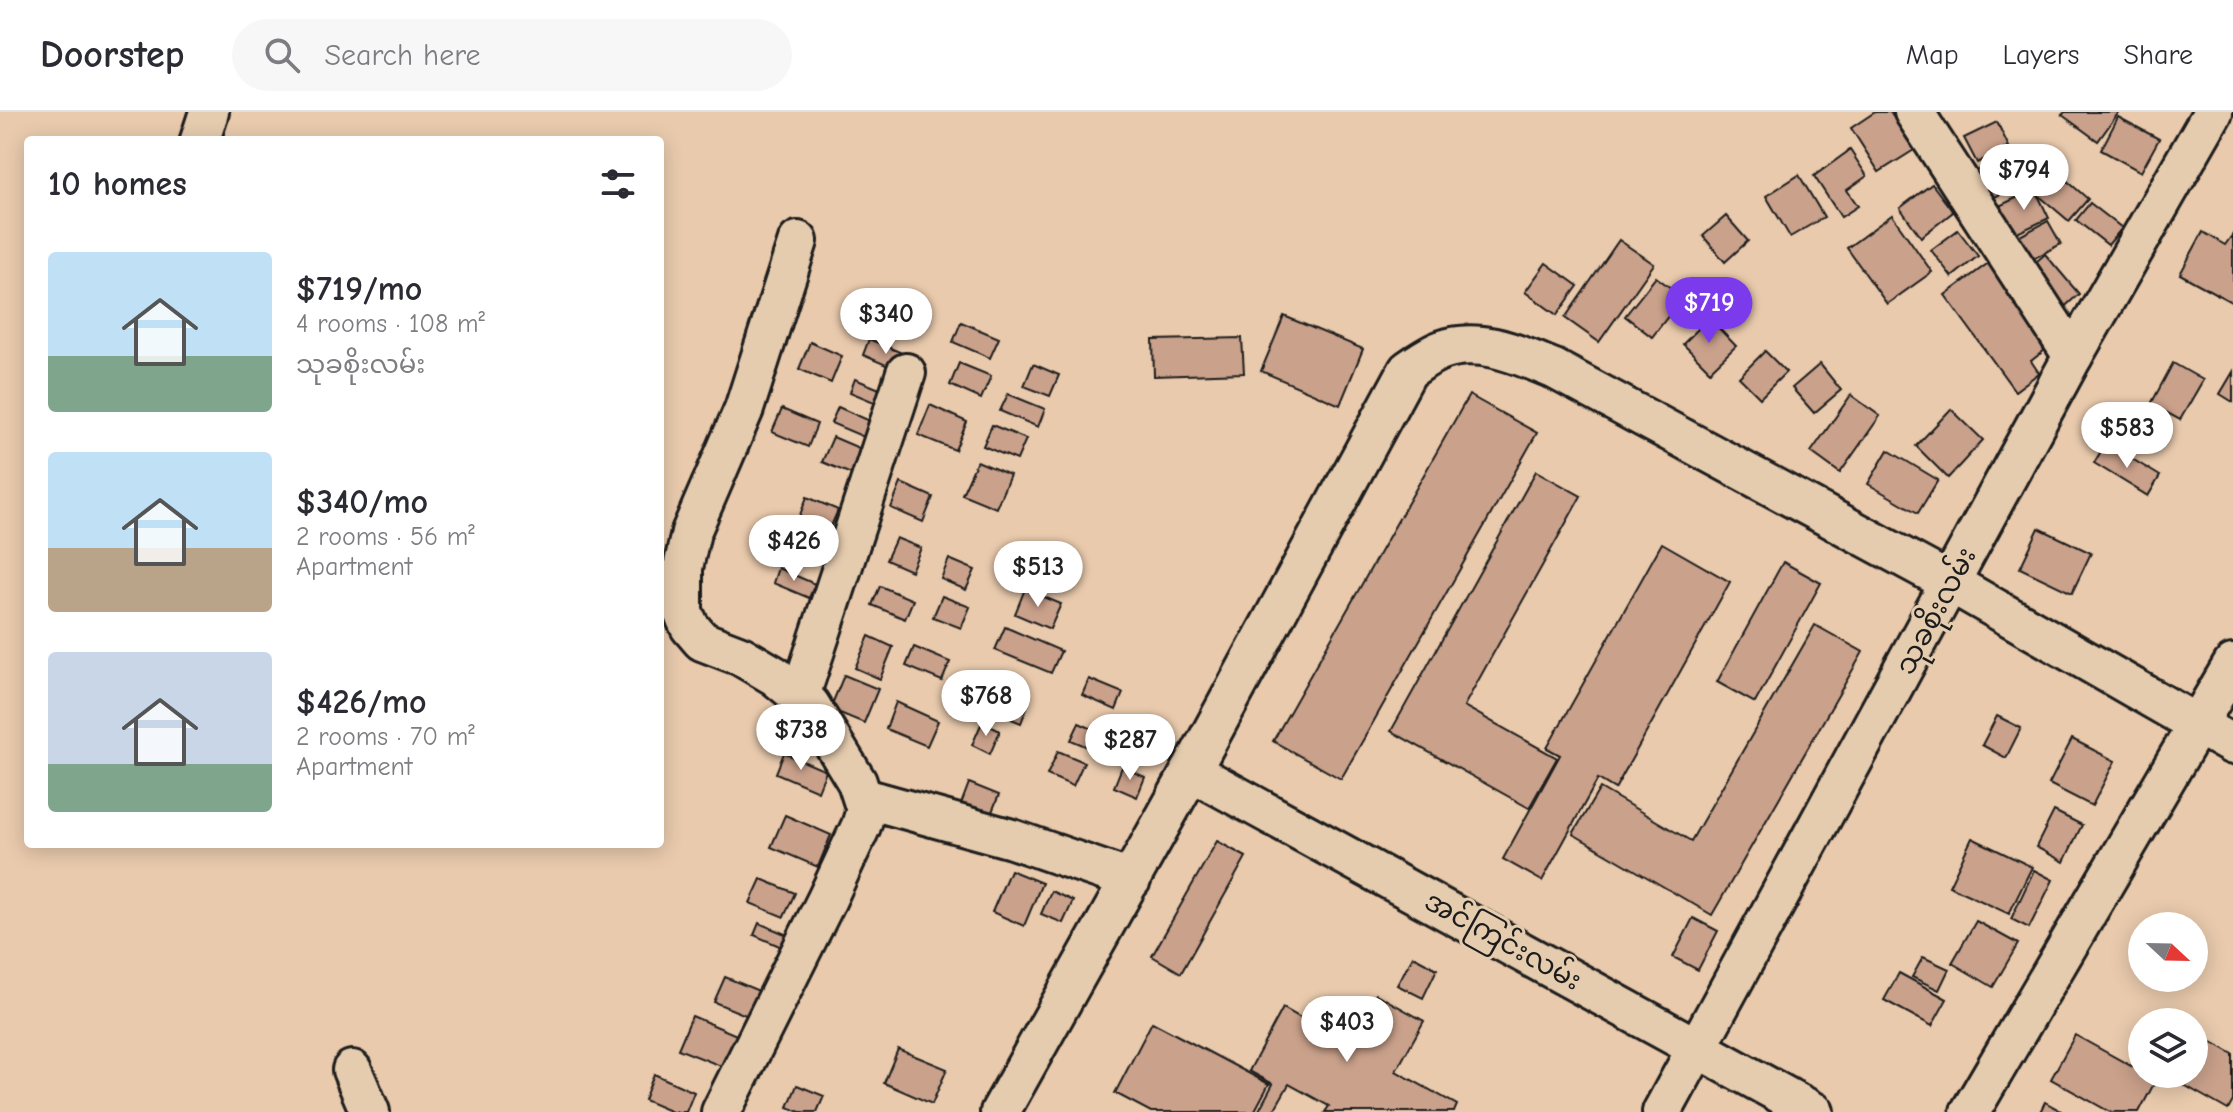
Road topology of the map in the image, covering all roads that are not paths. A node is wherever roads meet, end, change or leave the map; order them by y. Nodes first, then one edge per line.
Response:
1 (209, 112) edge
2 (1914, 112) edge
3 (2213, 112) edge
4 (201, 136) edge
5 (798, 241) dead end
6 (2073, 356) junction
7 (906, 373) dead end
8 (1951, 583) junction
9 (2233, 664) edge
10 (800, 696) junction
11 (2198, 725) junction
12 (2233, 745) edge
13 (1191, 771) junction
14 (864, 798) junction
15 (1131, 880) junction
16 (1698, 1048) junction
17 (352, 1070) dead end
18 (370, 1112) edge
19 (721, 1112) edge
20 (1000, 1112) edge
21 (1662, 1112) edge
22 (1814, 1112) edge
23 (1970, 1112) edge

1 - 4 street
2 - 6 street
3 - 6 street, သုခစိုးလမ်း
5 - 10 street
6 - 8 street, သုခစိုးလမ်း
7 - 10 street
8 - 11 street
8 - 13 street
8 - 16 street, သုခစိုးလမ်း
9 - 11 street
10 - 14 street
11 - 12 street
11 - 23 street
13 - 15 street
13 - 16 street, အင်ကြင်းလမ်း
14 - 15 street
14 - 19 street
15 - 20 street
16 - 21 street, သုခစိုးလမ်း
16 - 22 street, အင်ကြင်းလမ်း
17 - 18 street

